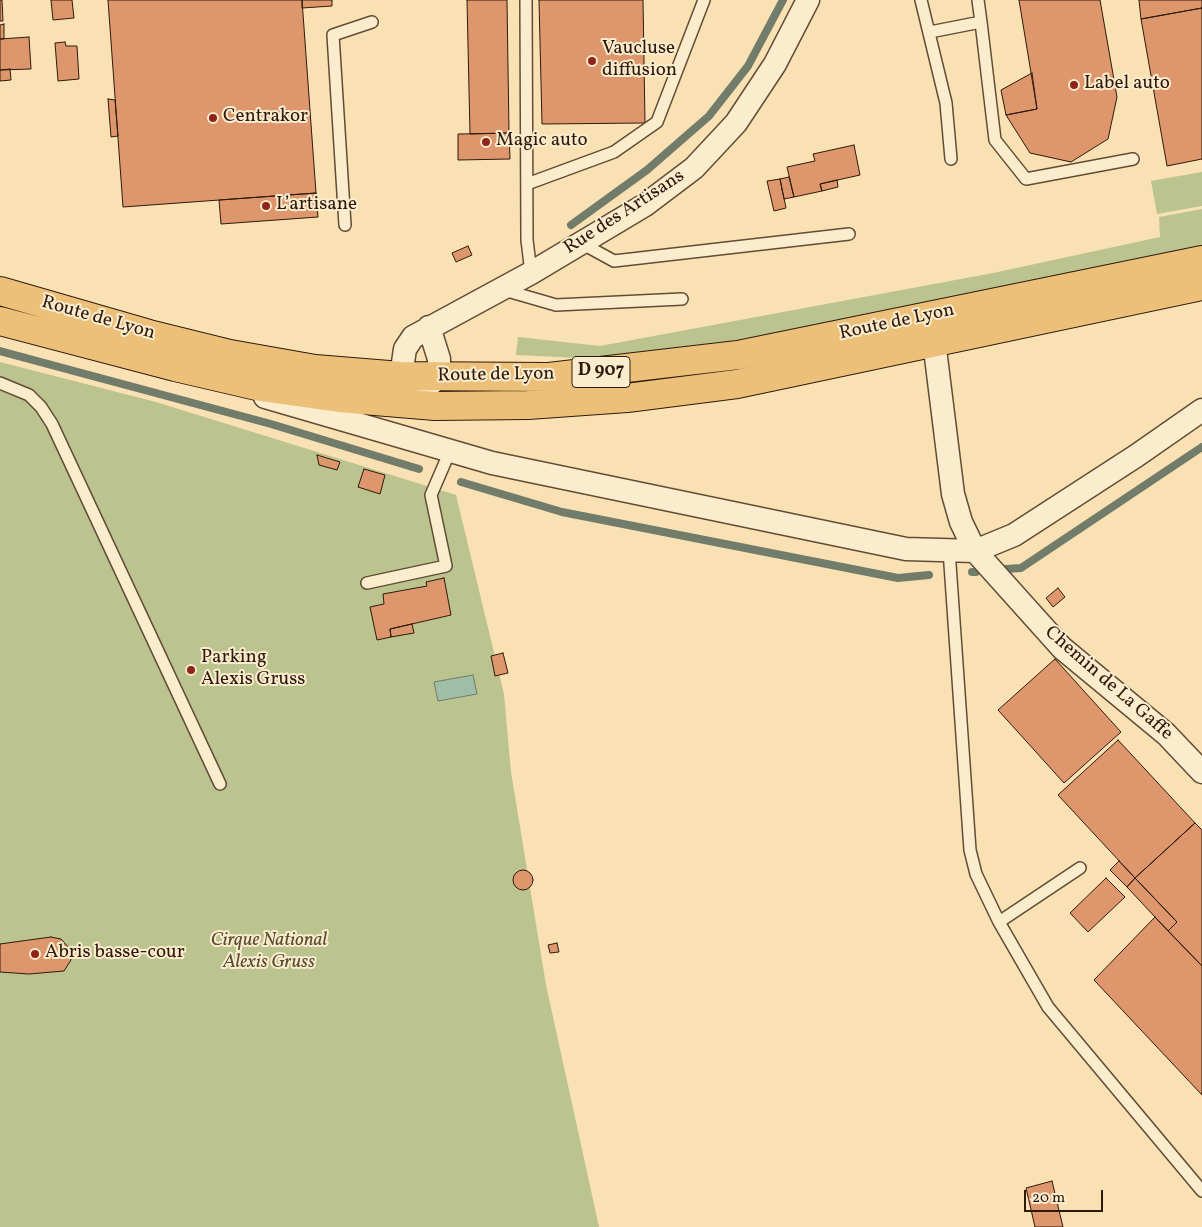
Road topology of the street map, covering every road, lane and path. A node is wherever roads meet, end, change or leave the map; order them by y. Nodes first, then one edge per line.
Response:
1 (526, 0) edge
2 (704, 0) edge
3 (808, 0) edge
4 (921, 0) edge
5 (978, 0) edge
6 (372, 22) dead end
7 (981, 22) junction
8 (930, 32) junction
9 (951, 159) dead end
10 (1133, 159) dead end
11 (527, 184) junction
12 (345, 225) dead end
13 (849, 234) dead end
14 (581, 243) junction
15 (1202, 260) edge
16 (531, 274) junction
17 (1202, 286) edge
18 (502, 289) junction
19 (0, 292) edge
20 (682, 299) dead end
21 (931, 315) junction
22 (0, 321) edge
23 (429, 326) junction
24 (934, 342) junction
25 (175, 367) junction
26 (439, 377) junction
27 (0, 383) edge
28 (407, 383) junction
29 (261, 387) junction
30 (435, 406) junction
31 (1202, 410) edge
32 (450, 452) junction
33 (949, 550) junction
34 (975, 550) junction
35 (367, 583) dead end
36 (1202, 772) edge
37 (220, 784) dead end
38 (1080, 868) dead end
39 (999, 922) junction
40 (1202, 1191) edge

1 - 11 lane
2 - 11 lane
3 - 14 street, Rue des Artisans
4 - 8 lane
5 - 7 lane
6 - 12 lane
7 - 8 lane
7 - 10 lane
8 - 9 lane
11 - 16 lane
13 - 14 lane
14 - 16 street, Rue des Artisans
15 - 21 main road, Route de Lyon / D 907
16 - 18 street, Rue des Artisans
17 - 24 main road, Route de Lyon / D 907
18 - 20 lane
18 - 23 street, Rue des Artisans
19 - 28 main road, Route de Lyon / D 907
21 - 24 street, Chemin de La Gaffe
21 - 26 main road, Route de Lyon / D 907
22 - 25 main road, Route de Lyon / D 907
23 - 26 street
23 - 28 street, Rue des Artisans
24 - 30 main road, Route de Lyon / D 907
24 - 34 street, Chemin de La Gaffe
25 - 29 main road, Route de Lyon / D 907
25 - 32 street
26 - 28 main road, Route de Lyon / D 907
27 - 37 lane
28 - 29 street
28 - 30 street
29 - 30 main road, Route de Lyon / D 907
31 - 34 street
32 - 33 street
32 - 35 lane
33 - 34 street
33 - 39 lane
34 - 36 street, Chemin de La Gaffe
38 - 39 lane
39 - 40 lane

